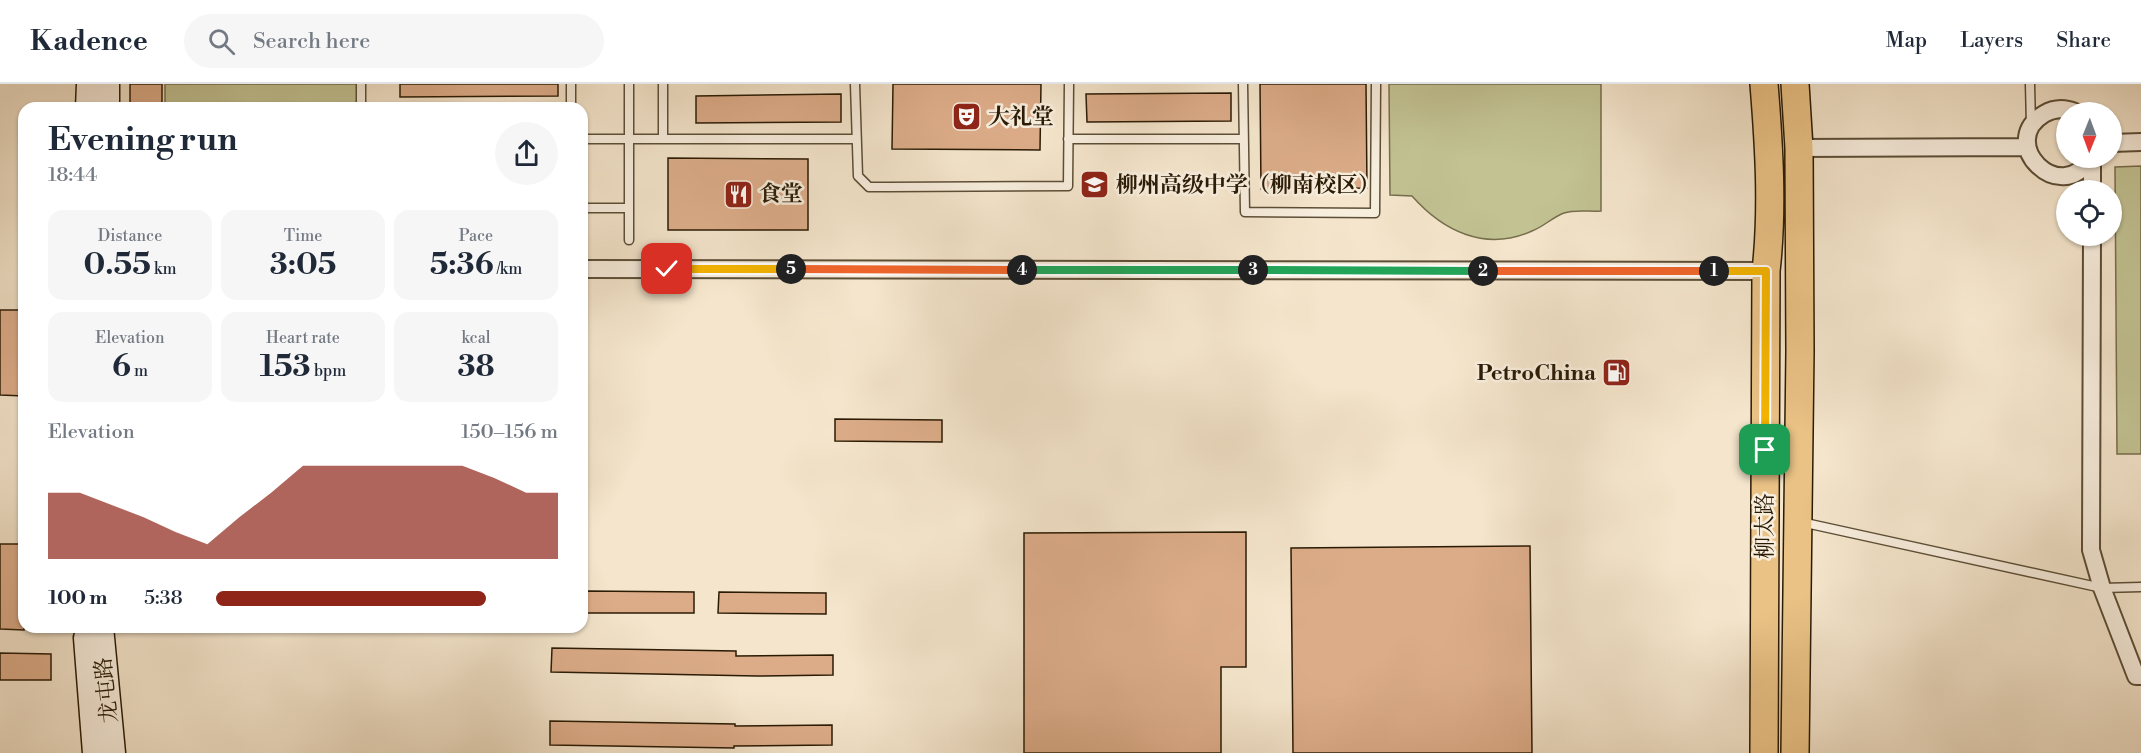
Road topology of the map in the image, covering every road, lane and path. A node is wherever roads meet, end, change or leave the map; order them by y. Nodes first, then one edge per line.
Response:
1 (89, 84) edge
2 (107, 84) edge
3 (361, 84) edge
4 (571, 84) edge
5 (629, 84) edge
6 (663, 84) edge
7 (855, 84) edge
8 (1068, 84) edge
9 (1243, 84) edge
10 (1376, 84) edge
11 (1764, 84) edge
12 (1795, 84) edge
13 (2030, 84) edge
14 (88, 102) edge
15 (107, 102) edge
16 (361, 102) edge
17 (571, 102) edge
18 (2056, 110) edge
19 (2031, 126) junction
20 (588, 139) edge
21 (1068, 139) junction
22 (1243, 139) junction
23 (629, 140) junction
24 (663, 140) junction
25 (855, 140) junction
26 (2141, 142) edge
27 (2122, 143) edge
28 (1799, 147) junction
29 (2027, 147) junction
30 (2081, 168) edge
31 (588, 208) edge
32 (629, 208) junction
33 (629, 240) dead end
34 (2092, 246) edge
35 (588, 269) edge
36 (1766, 271) junction
37 (1798, 521) junction
38 (2141, 587) edge
39 (2102, 588) junction
40 (85, 633) edge
41 (102, 633) edge
42 (2141, 676) edge
43 (95, 753) edge
44 (113, 753) edge
45 (1764, 753) edge
46 (1795, 753) edge

1 - 14 main road
2 - 15 main road
3 - 16 lane
4 - 17 lane
5 - 23 lane
6 - 24 lane
7 - 25 lane
8 - 21 lane
9 - 22 lane
10 - 22 lane
11 - 36 main road, 柳太路
12 - 28 main road, 柳太路
13 - 19 lane
18 - 19 street
19 - 29 street
20 - 23 lane
21 - 22 lane
21 - 25 lane
23 - 24 lane
23 - 32 lane
24 - 25 lane
26 - 27 street
28 - 29 street
28 - 37 main road, 柳太路
29 - 30 street
31 - 32 lane
32 - 33 lane
34 - 39 street
35 - 36 street
36 - 45 main road, 柳太路
37 - 39 lane
37 - 46 main road, 柳太路
38 - 39 lane
39 - 42 street
40 - 43 main road, 龙屯路
41 - 44 main road, 龙屯路

